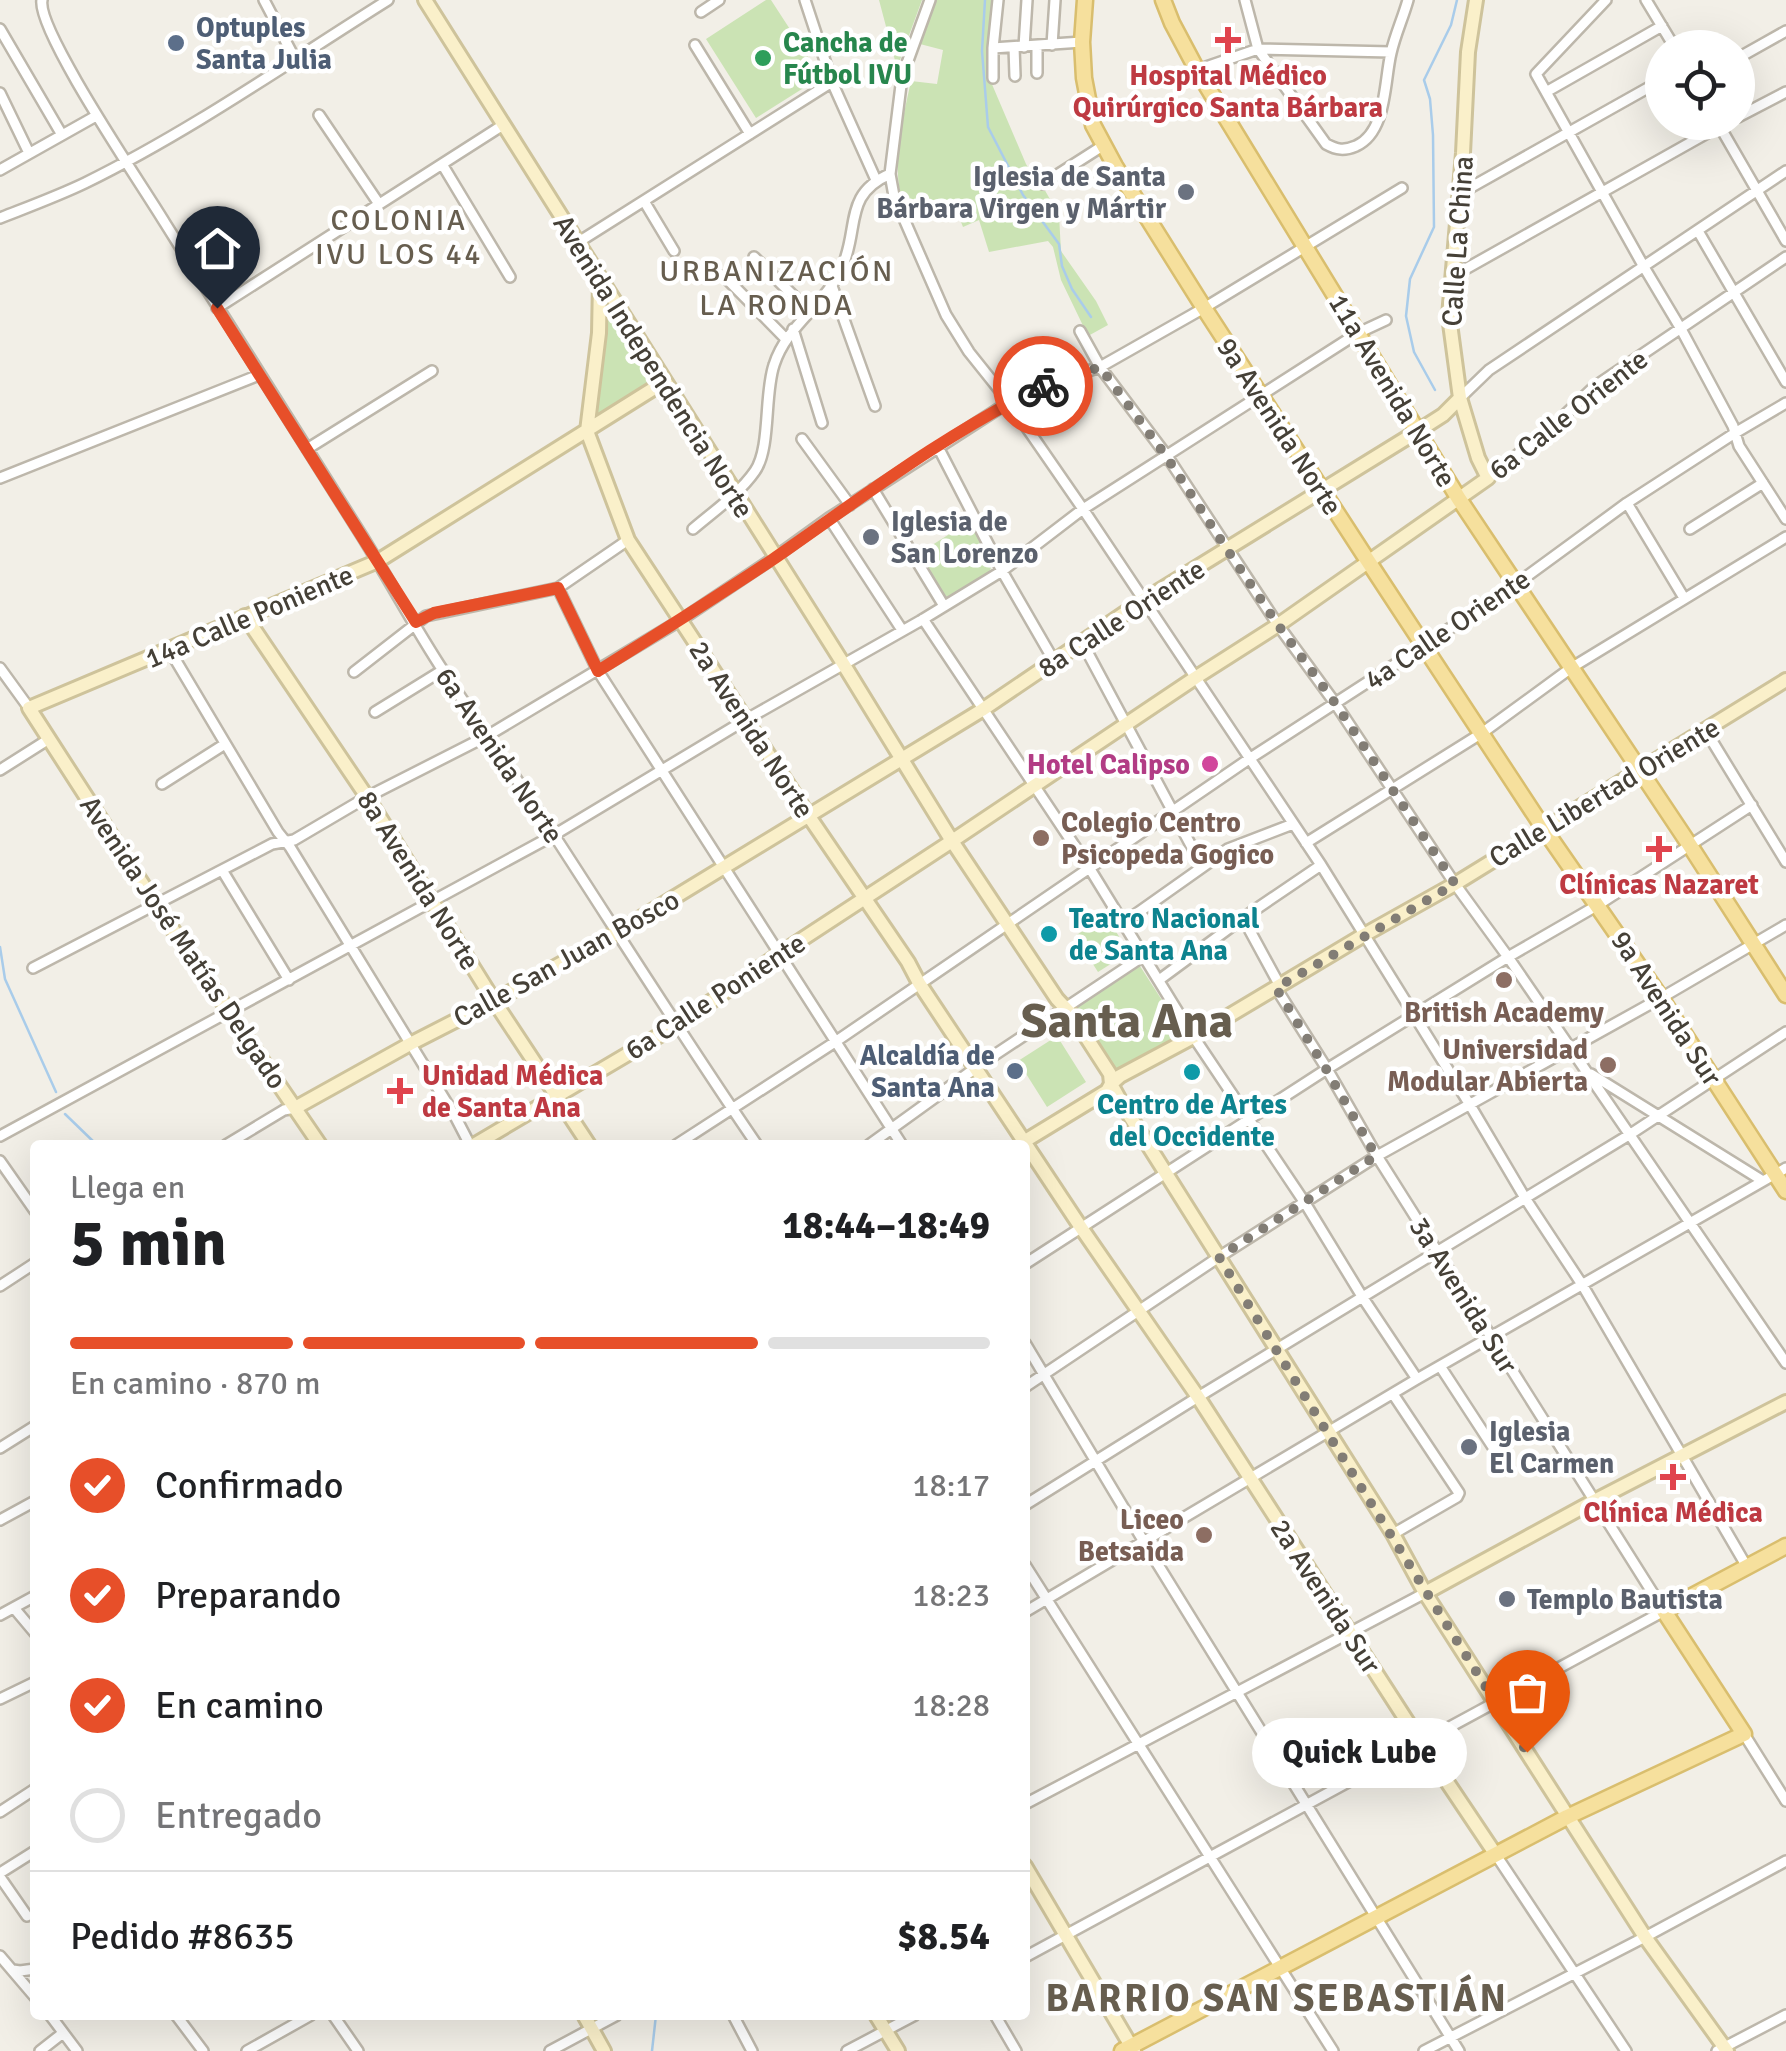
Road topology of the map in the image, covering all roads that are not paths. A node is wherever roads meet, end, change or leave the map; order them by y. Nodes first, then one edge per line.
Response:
1 (42, 0) edge
2 (264, 0) edge
3 (388, 0) edge
4 (425, 0) edge
5 (719, 0) edge
6 (806, 0) edge
7 (930, 0) edge
8 (998, 0) edge
9 (1027, 0) edge
10 (1055, 0) edge
11 (1084, 0) edge
12 (1163, 0) edge
13 (1245, 0) edge
14 (1408, 0) edge
15 (1476, 0) edge
16 (1606, 0) edge
17 (1646, 0) edge
18 (701, 12) dead end
19 (1662, 26) junction
20 (0, 29) edge
21 (1664, 30) edge
22 (1786, 31) edge
23 (1082, 42) junction
24 (695, 45) dead end
25 (1052, 45) junction
26 (1037, 46) junction
27 (1019, 47) junction
28 (992, 48) junction
29 (1258, 48) junction
30 (1755, 48) edge
31 (1391, 52) junction
32 (294, 59) junction
33 (1198, 70) junction
34 (1037, 72) dead end
35 (1015, 76) dead end
36 (993, 78) dead end
37 (832, 82) junction
38 (1645, 90) edge
39 (1546, 92) junction
40 (1786, 92) edge
41 (0, 93) edge
42 (1755, 108) edge
43 (319, 115) dead end
44 (96, 116) junction
45 (503, 125) junction
46 (1569, 132) junction
47 (750, 134) junction
48 (62, 135) junction
49 (1694, 140) edge
50 (1731, 140) edge
51 (1104, 145) junction
52 (29, 154) junction
53 (127, 161) junction
54 (442, 164) junction
55 (0, 170) edge
56 (1786, 171) edge
57 (890, 174) junction
58 (876, 180) junction
59 (1042, 184) dead end
60 (1402, 188) dead end
61 (1758, 190) junction
62 (1602, 192) junction
63 (1459, 194) junction
64 (644, 201) junction
65 (379, 204) junction
66 (0, 218) edge
67 (1698, 230) junction
68 (1786, 241) edge
69 (577, 244) junction
70 (1306, 247) junction
71 (674, 250) dead end
72 (754, 257) dead end
73 (1786, 257) edge
74 (1644, 267) junction
75 (724, 276) dead end
76 (1453, 276) junction
77 (510, 277) dead end
78 (600, 280) junction
79 (832, 286) junction
80 (1736, 292) junction
81 (217, 308) junction
82 (1204, 308) junction
83 (810, 312) junction
84 (1386, 320) dead end
85 (793, 329) junction
86 (1681, 329) junction
87 (1080, 331) dead end
88 (1358, 333) junction
89 (786, 339) junction
90 (1100, 367) junction
91 (432, 371) dead end
92 (258, 375) junction
93 (664, 382) junction
94 (1786, 382) edge
95 (1261, 395) junction
96 (1460, 398) junction
97 (1009, 402) junction
98 (1786, 404) edge
99 (875, 406) dead end
100 (822, 423) dead end
101 (587, 430) junction
102 (1418, 431) junction
103 (1736, 433) junction
104 (802, 439) dead end
105 (938, 447) junction
106 (307, 448) junction
107 (1166, 456) junction
108 (0, 478) edge
109 (1488, 478) junction
110 (1762, 482) junction
111 (873, 489) junction
112 (1322, 490) junction
113 (735, 493) junction
114 (1459, 498) junction
115 (1627, 503) junction
116 (850, 505) junction
117 (1083, 509) junction
118 (829, 518) junction
119 (1786, 519) edge
120 (692, 528) dead end
121 (1690, 528) dead end
122 (1786, 537) edge
123 (628, 540) junction
124 (1226, 548) junction
125 (775, 558) junction
126 (378, 561) junction
127 (1368, 561) junction
128 (1002, 571) junction
129 (1514, 585) junction
130 (558, 588) junction
131 (1684, 598) junction
132 (1144, 600) junction
133 (944, 606) junction
134 (246, 616) junction
135 (924, 619) junction
136 (681, 620) junction
137 (416, 622) junction
138 (1278, 625) junction
139 (902, 630) junction
140 (1082, 642) junction
141 (1425, 645) junction
142 (168, 649) junction
143 (1054, 662) junction
144 (844, 665) junction
145 (0, 668) edge
146 (1572, 668) junction
147 (443, 670) junction
148 (598, 671) junction
149 (354, 672) dead end
150 (1195, 678) junction
151 (1786, 680) edge
152 (1335, 703) junction
153 (29, 708) junction
154 (982, 710) junction
155 (376, 712) dead end
156 (747, 719) junction
157 (1126, 724) junction
158 (1706, 730) junction
159 (1482, 733) junction
160 (487, 736) junction
161 (49, 738) junction
162 (224, 744) junction
163 (1249, 759) junction
164 (900, 760) junction
165 (0, 770) edge
166 (1640, 771) junction
167 (662, 772) junction
168 (162, 784) dead end
169 (1035, 786) junction
170 (1391, 790) junction
171 (367, 797) junction
172 (1752, 804) junction
173 (1173, 811) junction
174 (808, 816) junction
175 (1293, 824) junction
176 (1544, 829) junction
177 (554, 834) junction
178 (286, 842) junction
179 (952, 842) junction
180 (1306, 844) junction
181 (1690, 844) junction
182 (1786, 862) edge
183 (1321, 865) junction
184 (1202, 866) junction
185 (724, 868) junction
186 (1090, 869) junction
187 (222, 870) junction
188 (1455, 884) junction
189 (432, 899) junction
190 (865, 899) junction
191 (156, 905) junction
192 (1598, 906) junction
193 (1243, 918) junction
194 (1009, 924) junction
195 (1122, 924) junction
196 (1786, 924) edge
197 (616, 933) junction
198 (1364, 935) junction
199 (350, 944) junction
200 (1753, 944) junction
201 (1140, 953) junction
202 (778, 954) junction
203 (1508, 957) junction
204 (33, 968) dead end
205 (289, 980) junction
206 (1158, 980) junction
207 (919, 983) junction
208 (1278, 987) junction
209 (1786, 994) edge
210 (1661, 998) junction
211 (494, 1001) junction
212 (1066, 1008) junction
213 (228, 1011) junction
214 (1415, 1015) junction
215 (677, 1025) junction
216 (1786, 1032) edge
217 (1195, 1036) junction
218 (835, 1042) junction
219 (410, 1044) junction
220 (1571, 1049) junction
221 (977, 1068) junction
222 (1326, 1069) junction
223 (1588, 1073) junction
224 (1714, 1080) junction
225 (1111, 1084) junction
226 (556, 1095) junction
227 (1470, 1105) junction
228 (294, 1108) junction
229 (732, 1109) junction
230 (1660, 1116) junction
231 (1250, 1119) junction
232 (892, 1129) junction
233 (1629, 1135) junction
234 (0, 1136) edge
235 (234, 1140) edge
236 (316, 1140) edge
237 (469, 1140) edge
238 (480, 1140) edge
239 (586, 1140) edge
240 (684, 1140) edge
241 (753, 1140) edge
242 (876, 1140) edge
243 (899, 1140) edge
244 (1020, 1140) edge
245 (1027, 1140) edge
246 (1030, 1154) edge
247 (1376, 1156) junction
248 (0, 1162) edge
249 (1166, 1172) junction
250 (1775, 1174) edge
251 (1786, 1191) edge
252 (1525, 1198) junction
253 (30, 1203) edge
254 (1305, 1203) junction
255 (1690, 1223) junction
256 (1082, 1229) junction
257 (1437, 1253) junction
258 (1219, 1257) junction
259 (1030, 1261) edge
260 (30, 1266) edge
261 (0, 1286) edge
262 (1583, 1286) junction
263 (1363, 1298) junction
264 (1138, 1311) junction
265 (1492, 1338) junction
266 (1030, 1351) edge
267 (1277, 1351) junction
268 (1786, 1362) edge
269 (1440, 1366) junction
270 (1044, 1373) junction
271 (1418, 1379) junction
272 (1030, 1383) edge
273 (1393, 1394) junction
274 (1198, 1397) junction
275 (1786, 1402) edge
276 (30, 1429) edge
277 (1328, 1433) junction
278 (0, 1448) edge
279 (1682, 1455) junction
280 (1502, 1461) dead end
281 (1096, 1462) junction
282 (1250, 1478) junction
283 (1594, 1501) junction
284 (1030, 1502) edge
285 (30, 1503) edge
286 (0, 1520) edge
287 (1393, 1534) junction
288 (1144, 1542) junction
289 (1786, 1546) edge
290 (1748, 1567) junction
291 (1030, 1572) edge
292 (1426, 1593) junction
293 (30, 1599) edge
294 (1047, 1600) junction
295 (14, 1608) junction
296 (1030, 1609) edge
297 (1664, 1611) junction
298 (0, 1614) edge
299 (30, 1627) edge
300 (1350, 1634) junction
301 (30, 1684) edge
302 (1238, 1693) junction
303 (0, 1699) edge
304 (1495, 1702) junction
305 (1744, 1734) junction
306 (1421, 1743) junction
307 (1138, 1746) junction
308 (30, 1792) edge
309 (1030, 1801) edge
310 (1786, 1801) edge
311 (1306, 1805) junction
312 (0, 1812) edge
313 (1567, 1818) junction
314 (30, 1854) edge
315 (1496, 1855) junction
316 (1210, 1858) junction
317 (1786, 1860) edge
318 (0, 1874) edge
319 (1030, 1875) edge
320 (27, 1916) dead end
321 (1376, 1918) junction
322 (1066, 1936) junction
323 (1644, 1937) junction
324 (1030, 1954) edge
325 (0, 1956) edge
326 (1280, 1968) junction
327 (11, 1969) junction
328 (30, 1970) edge
329 (1576, 1972) junction
330 (30, 1992) edge
331 (1786, 2015) edge
332 (55, 2020) edge
333 (180, 2020) edge
334 (301, 2020) edge
335 (336, 2020) edge
336 (736, 2020) edge
337 (879, 2020) edge
338 (907, 2020) edge
339 (999, 2020) edge
340 (587, 2021) edge
341 (886, 2031) junction
342 (62, 2032) junction
343 (1450, 2037) junction
344 (1129, 2049) edge
345 (1723, 2050) edge
346 (40, 2051) edge
347 (77, 2051) edge
348 (203, 2051) edge
349 (247, 2051) edge
350 (358, 2051) edge
351 (550, 2051) edge
352 (604, 2051) edge
353 (752, 2051) edge
354 (847, 2051) edge
355 (898, 2051) edge
356 (1016, 2051) edge
357 (1333, 2051) edge
358 (1424, 2051) edge
359 (1459, 2051) edge
360 (1626, 2051) edge

1 - 44 street, 6a Avenida Norte
2 - 32 street
3 - 32 street
4 - 45 street, Avenida Independencia Norte
5 - 18 street
6 - 37 street
7 - 57 street
8 - 28 street
9 - 27 street
10 - 25 street
11 - 23 main road, 9a Avenida Norte
12 - 33 main road, 11a Avenida Norte
13 - 29 street
14 - 31 street
15 - 63 street, Calle La China
16 - 39 street
17 - 19 street
19 - 21 street
19 - 39 street
20 - 48 street
22 - 30 street
23 - 25 street
23 - 51 main road, 9a Avenida Norte
24 - 47 street
25 - 26 street
26 - 27 street
26 - 34 street
27 - 28 street
27 - 35 street
28 - 36 street
29 - 31 street
29 - 31 street
29 - 33 street
32 - 53 street
33 - 70 main road, 11a Avenida Norte
37 - 47 street
37 - 58 street
38 - 46 street
39 - 46 street
40 - 42 street
41 - 52 street
43 - 65 street
44 - 48 street
44 - 53 street, 6a Avenida Norte
45 - 54 street
45 - 69 street, Avenida Independencia Norte
46 - 62 street
46 - 63 street
47 - 64 street
48 - 52 street
49 - 62 street
50 - 61 street
51 - 59 street
51 - 82 main road, 9a Avenida Norte
52 - 55 street
53 - 66 street
53 - 81 street, 6a Avenida Norte
54 - 65 street
54 - 77 street
56 - 61 street, 8a Calle Oriente
57 - 58 street
57 - 97 street
58 - 79 street
60 - 70 street
61 - 67 street, 8a Calle Oriente
61 - 68 street
62 - 74 street
62 - 76 street
63 - 76 street, Calle La China
64 - 69 street
64 - 71 street
65 - 81 street
67 - 74 street, 8a Calle Oriente
67 - 80 street
69 - 78 street, Avenida Independencia Norte
70 - 82 street
70 - 88 main road, 11a Avenida Norte
72 - 83 street
73 - 80 street, 6a Calle Oriente
74 - 86 street
74 - 96 street, 8a Calle Oriente
75 - 89 street
76 - 96 street, Calle La China
78 - 93 street, Avenida Independencia Norte
78 - 101 street, 2a Avenida Norte
79 - 83 street
79 - 99 street
80 - 86 street, 6a Calle Oriente
80 - 94 street
81 - 92 street, 6a Avenida Norte
82 - 90 street
82 - 95 main road, 9a Avenida Norte
83 - 85 street
84 - 88 street
85 - 89 street
85 - 100 street
86 - 103 street
86 - 109 street, 6a Calle Oriente
87 - 90 street
88 - 95 street
88 - 102 main road, 11a Avenida Norte
89 - 113 street
90 - 97 street
90 - 107 street
91 - 106 street
92 - 106 street, 6a Avenida Norte
92 - 108 street
93 - 101 street, 14a Calle Poniente
93 - 113 street, Avenida Independencia Norte
95 - 107 street
95 - 112 main road, 9a Avenida Norte
96 - 102 street, 8a Calle Oriente
96 - 109 street, Calle La China
97 - 105 street
97 - 117 street
98 - 103 street, 4a Calle Oriente
101 - 123 street, 2a Avenida Norte
101 - 126 street, 14a Calle Poniente
102 - 112 street, 8a Calle Oriente
102 - 114 main road, 11a Avenida Norte
103 - 110 street
103 - 115 street, 4a Calle Oriente
104 - 116 street
105 - 111 street
105 - 128 street
106 - 126 street, 6a Avenida Norte
107 - 117 street
107 - 124 street
109 - 114 street, 6a Calle Oriente
110 - 119 street
110 - 121 street
111 - 116 street
111 - 133 street
112 - 124 street, 8a Calle Oriente
112 - 127 main road, 9a Avenida Norte
113 - 120 street
113 - 125 street, Avenida Independencia Norte
114 - 127 street, 6a Calle Oriente
114 - 129 main road, 11a Avenida Norte
115 - 129 street, 4a Calle Oriente
115 - 131 street
116 - 118 street
117 - 128 street
117 - 132 street
118 - 125 street
118 - 139 street
122 - 131 street
123 - 130 street
123 - 136 street, 2a Avenida Norte
124 - 132 street, 8a Calle Oriente
124 - 138 street
125 - 136 street
125 - 144 street, Avenida Independencia Norte
126 - 134 street, 14a Calle Poniente
126 - 137 street, 6a Avenida Norte
127 - 138 street, 6a Calle Oriente
127 - 141 main road, 9a Avenida Norte
128 - 133 street
128 - 143 street
129 - 141 street, 4a Calle Oriente
129 - 146 main road, 11a Avenida Norte
130 - 137 street
130 - 148 street
131 - 146 street
132 - 140 street, 8a Calle Oriente
132 - 150 street
133 - 135 street
134 - 142 street, 14a Calle Poniente
134 - 171 street, 8a Avenida Norte
135 - 139 street
135 - 154 street
136 - 148 street
136 - 156 street, 2a Avenida Norte
137 - 147 street, 6a Avenida Norte
137 - 149 street
138 - 150 street, 6a Calle Oriente
138 - 152 street
139 - 144 street
140 - 143 street, 8a Calle Oriente
140 - 157 street
141 - 152 street, 4a Calle Oriente
141 - 159 main road, 9a Avenida Norte
142 - 153 street, 14a Calle Poniente
142 - 162 street
143 - 154 street, 8a Calle Oriente
144 - 156 street
144 - 164 street, Avenida Independencia Norte
145 - 153 street
146 - 159 street
146 - 166 main road, 11a Avenida Norte
147 - 155 street
147 - 160 street, 6a Avenida Norte
148 - 160 street
148 - 167 street
150 - 157 street, 6a Calle Oriente
150 - 163 street
151 - 158 street, Calle Libertad Oriente
152 - 163 street, 4a Calle Oriente
152 - 170 street
153 - 161 street, Avenida José Matías Delgado
154 - 164 street, 8a Calle Oriente
154 - 169 street
156 - 167 street
156 - 174 street, 2a Avenida Norte
157 - 169 street, 6a Calle Oriente
157 - 173 street
158 - 166 street, Calle Libertad Oriente
158 - 172 street
159 - 170 street
159 - 176 main road, 9a Avenida Norte
160 - 171 street
160 - 177 street, 6a Avenida Norte
161 - 165 street
161 - 191 street, Avenida José Matías Delgado
162 - 168 street
162 - 178 street
163 - 173 street, 4a Calle Oriente
163 - 175 street
164 - 174 street, Calle San Juan Bosco
164 - 179 street, Avenida Independencia Norte
166 - 176 street, Calle Libertad Oriente
166 - 181 main road, 11a Avenida Norte
167 - 177 street
167 - 185 street
169 - 179 street, 6a Calle Oriente
169 - 186 street
170 - 180 street
170 - 188 street
171 - 178 street
171 - 189 street, 8a Avenida Norte
172 - 181 street
172 - 182 street
173 - 184 street
173 - 186 street, 4a Calle Oriente
174 - 185 street, Calle San Juan Bosco
174 - 190 street, 2a Avenida Norte
175 - 180 street
175 - 184 street
176 - 188 street, Calle Libertad Oriente
176 - 192 main road, 9a Avenida Sur
177 - 189 street
177 - 197 street, 6a Avenida Norte
178 - 187 street
178 - 199 street
179 - 190 street, 6a Calle Poniente
179 - 194 street, Avenida Independencia Norte
180 - 183 street
181 - 192 street
181 - 200 main road, 11a Avenida Norte
183 - 193 street
183 - 198 street
184 - 195 street
185 - 197 street, Calle San Juan Bosco
185 - 202 street
186 - 194 street, 4a Calle Oriente
186 - 195 street
187 - 191 street
187 - 205 street
188 - 198 street, Calle Libertad Oriente
188 - 203 street
189 - 199 street
189 - 211 street, 8a Avenida Norte
190 - 202 street, 6a Calle Poniente
190 - 207 street, 2a Avenida Norte
191 - 204 street
191 - 213 street, Avenida José Matías Delgado
192 - 203 street
192 - 210 main road, 9a Avenida Sur
193 - 206 street
193 - 208 street, 3a Avenida Sur
194 - 207 street, 4a Calle Oriente
194 - 212 street, Avenida Independencia Norte
195 - 201 street
196 - 200 street
197 - 211 street, Calle San Juan Bosco
197 - 215 street, 6a Avenida Norte
198 - 208 street, Calle Libertad Oriente
198 - 214 street
199 - 205 street
199 - 219 street
200 - 209 main road, 11a Avenida Norte
200 - 210 street
201 - 206 street
201 - 212 street
202 - 215 street, 6a Calle Poniente
202 - 218 street
203 - 214 street
203 - 220 street
205 - 213 street
206 - 217 street
207 - 218 street, 4a Calle Oriente
207 - 221 street, 2a Avenida Norte
208 - 217 street, Calle Libertad Oriente
208 - 222 street, 3a Avenida Sur
210 - 220 street
210 - 224 main road, 9a Avenida Sur
211 - 219 street, Calle San Juan Bosco
211 - 226 street, 8a Avenida Norte
212 - 221 street
212 - 225 street, Avenida Independencia Norte
213 - 228 street, Avenida José Matías Delgado
213 - 234 street
214 - 222 street
214 - 227 street
215 - 226 street, 6a Calle Poniente
215 - 229 street, 6a Avenida Norte
216 - 224 street
217 - 225 street, Calle Libertad Oriente
217 - 231 street
218 - 229 street, 4a Calle Oriente
218 - 232 street
219 - 228 street, Calle San Juan Bosco
219 - 237 street
220 - 223 street
220 - 227 street
221 - 232 street
221 - 244 street, 2a Avenida Norte
222 - 231 street
222 - 247 street, 3a Avenida Sur
223 - 230 street
223 - 233 street
224 - 230 street
224 - 250 main road, 9a Avenida Sur
225 - 245 street, Calle Libertad Oriente
225 - 249 street, Avenida Independencia Norte
226 - 238 street, 6a Calle Poniente
226 - 239 street, 8a Avenida Norte
227 - 247 street
227 - 252 street
228 - 235 street, Calle San Juan Bosco
228 - 236 street, Avenida José Matías Delgado
229 - 240 street, 4a Calle Oriente
229 - 241 street, 6a Avenida Norte
230 - 233 street
230 - 250 street
231 - 249 street
231 - 254 street
232 - 242 street
232 - 243 street
233 - 252 street
233 - 255 street
246 - 256 street, 2a Avenida Sur
247 - 254 street
247 - 257 street, 3a Avenida Sur
248 - 253 street
249 - 256 street
249 - 258 street, Avenida Independencia Norte
250 - 251 main road, 9a Avenida Sur
250 - 255 street
252 - 257 street
252 - 262 street
254 - 258 street
254 - 263 street
255 - 262 street
255 - 268 street
256 - 259 street
256 - 264 street, 2a Avenida Sur
257 - 263 street
257 - 265 street, 3a Avenida Sur
258 - 264 street
258 - 267 street, Avenida Independencia Norte
260 - 261 street
262 - 265 street
262 - 279 street
263 - 267 street
263 - 271 street
264 - 270 street
264 - 274 street, 2a Avenida Sur
265 - 269 street
265 - 283 street, 3a Avenida Sur
266 - 270 street
267 - 274 street
267 - 277 street, Avenida Independencia Norte
269 - 271 street
269 - 280 street
270 - 272 street
270 - 281 street
271 - 273 street
273 - 277 street
273 - 287 street
274 - 281 street
274 - 282 street, 2a Avenida Sur
275 - 279 street
276 - 278 street
277 - 282 street
277 - 287 street, Avenida Independencia Norte
279 - 283 street
279 - 290 street
281 - 284 street
281 - 288 street
282 - 288 street
282 - 300 street, 2a Avenida Sur
283 - 292 street
283 - 297 street, 3a Avenida Sur
285 - 286 street
287 - 292 street, Avenida Independencia Norte
288 - 294 street
288 - 302 street
289 - 290 main road
290 - 297 main road
291 - 294 street
292 - 300 street
292 - 304 street, Avenida Independencia Norte
293 - 295 street
294 - 296 street
294 - 307 street
295 - 298 street
295 - 299 street
297 - 304 street
297 - 305 main road, 3a Avenida Sur
300 - 302 street
300 - 306 street, 2a Avenida Sur
301 - 303 street
302 - 307 street
302 - 311 street
304 - 306 street
304 - 313 street, Avenida Independencia Norte
305 - 310 street, 3a Avenida Sur
305 - 313 main road
306 - 311 street
306 - 315 street, 2a Avenida Sur
307 - 309 street
307 - 316 street
308 - 312 street
311 - 316 street
311 - 321 street
313 - 315 main road
313 - 323 street, Avenida Independencia Norte
314 - 318 street
315 - 321 main road
315 - 329 street, 2a Avenida Sur
316 - 322 street
316 - 326 street
317 - 323 street
318 - 320 street
319 - 322 street
321 - 326 main road
321 - 343 street
322 - 324 street
322 - 344 street
323 - 329 street
323 - 345 street, Avenida Independencia Norte
325 - 327 street
326 - 344 main road
326 - 357 street
327 - 328 street
327 - 330 street
329 - 343 street
329 - 360 street, 2a Avenida Sur
331 - 345 street
332 - 342 street
333 - 348 street
334 - 349 street
335 - 350 street
336 - 353 street
337 - 341 street
338 - 341 street
339 - 356 street
340 - 351 street
340 - 352 street
341 - 354 street
341 - 355 street
342 - 346 street
342 - 347 street
343 - 358 street
343 - 359 street

